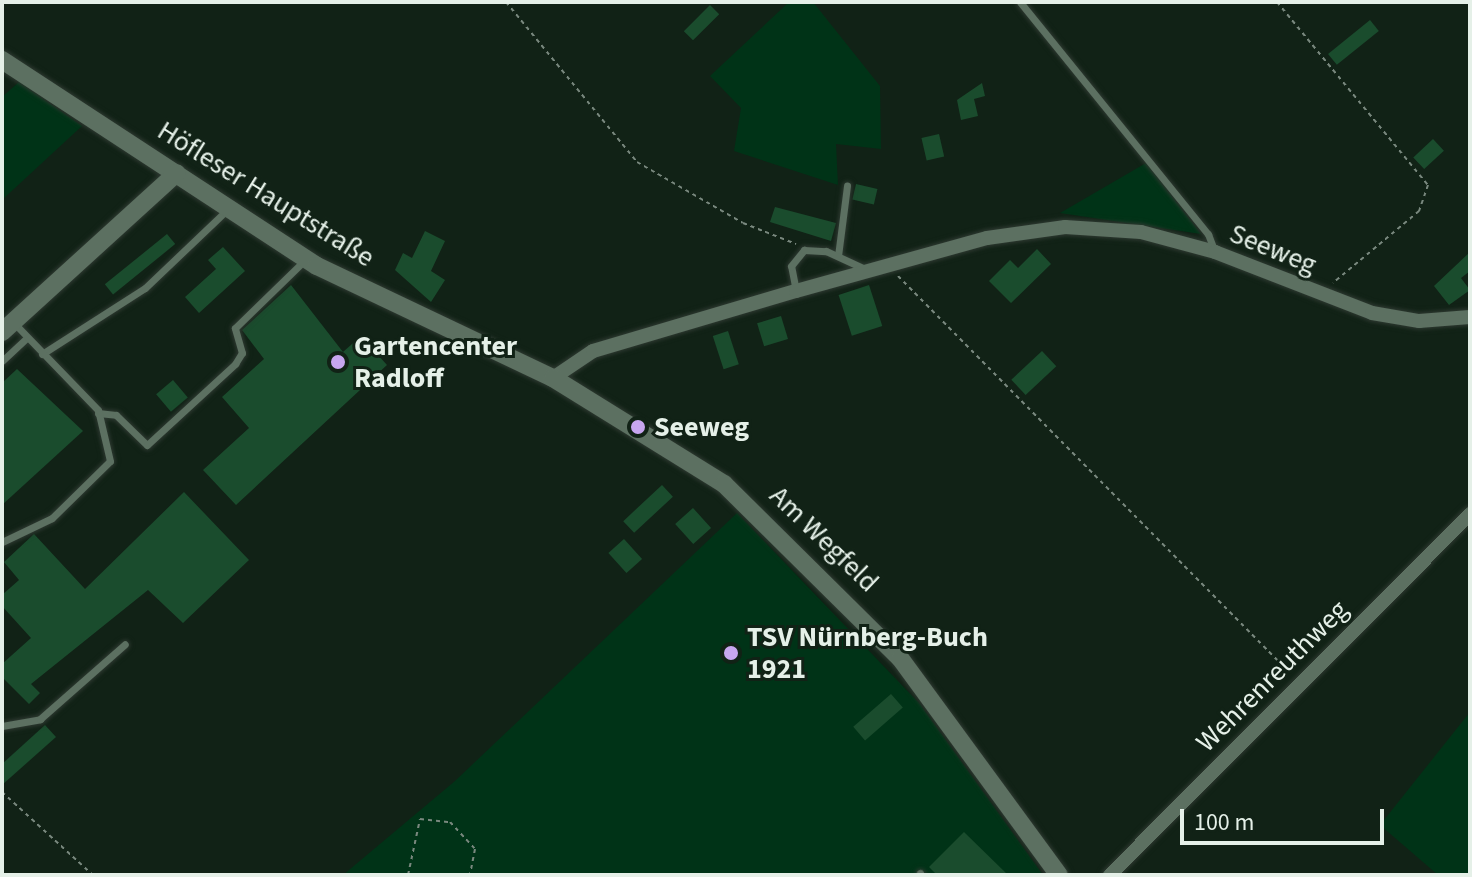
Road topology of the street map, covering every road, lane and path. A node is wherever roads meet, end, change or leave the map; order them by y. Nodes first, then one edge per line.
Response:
1 (506, 2) edge
2 (1020, 2) edge
3 (1277, 2) edge
4 (2, 60) edge
5 (177, 173) junction
6 (847, 186) dead end
7 (228, 209) junction
8 (804, 250) junction
9 (1215, 252) junction
10 (838, 256) junction
11 (306, 259) junction
12 (893, 264) junction
13 (867, 270) junction
14 (796, 291) junction
15 (1326, 298) junction
16 (1470, 317) edge
17 (8, 327) edge
18 (27, 338) junction
19 (42, 354) junction
20 (2, 361) edge
21 (553, 378) junction
22 (98, 413) junction
23 (1470, 514) edge
24 (2, 542) edge
25 (125, 644) dead end
26 (1301, 684) junction
27 (2, 726) edge
28 (2, 792) edge
29 (93, 875) edge
30 (408, 875) edge
31 (470, 875) edge
32 (1059, 875) edge
33 (1110, 875) edge

1 - 8 path
2 - 9 lane
3 - 15 path
4 - 5 street, Höfleser Hauptstraße
5 - 7 street, Höfleser Hauptstraße
5 - 17 street
6 - 10 lane
7 - 11 street, Höfleser Hauptstraße
7 - 19 lane
8 - 10 lane
8 - 14 lane
9 - 12 street, Seeweg
9 - 15 street, Seeweg
10 - 13 lane
11 - 21 street, Höfleser Hauptstraße
11 - 22 lane
12 - 13 street, Seeweg
12 - 26 path
13 - 14 street, Seeweg
14 - 21 street, Seeweg
15 - 16 street, Seeweg
17 - 18 lane
18 - 19 lane
18 - 20 lane
19 - 22 lane
21 - 32 street, Am Wegfeld
22 - 24 lane
23 - 26 street, Wehrenreuthweg
25 - 27 lane
26 - 33 street, Wehrenreuthweg
28 - 29 path
30 - 31 path

